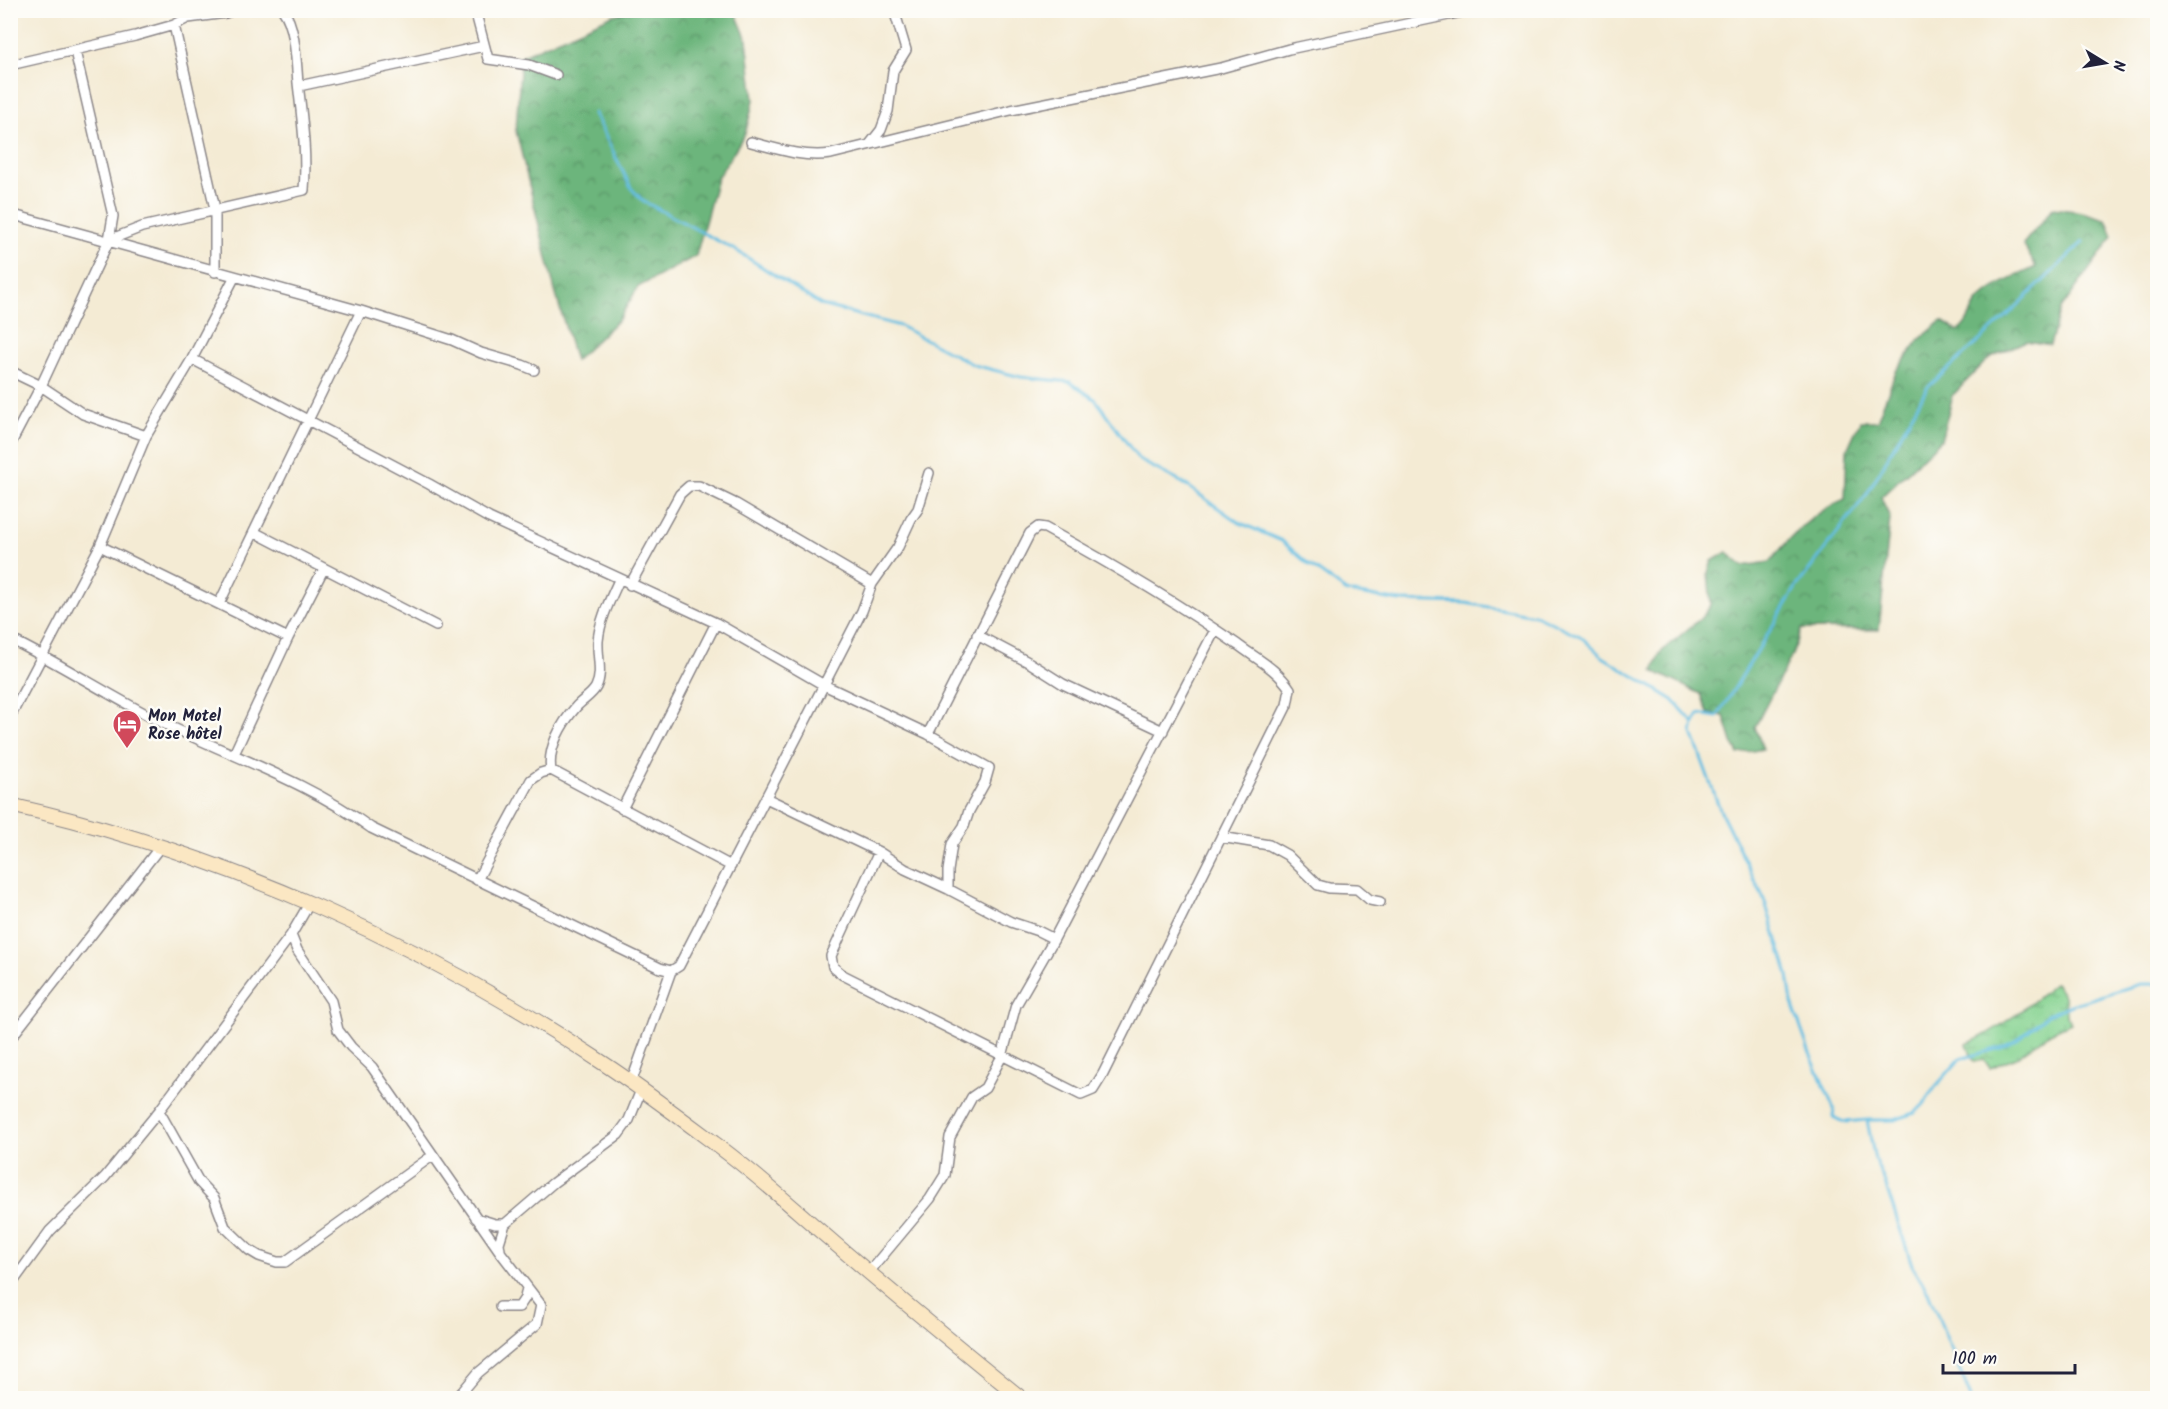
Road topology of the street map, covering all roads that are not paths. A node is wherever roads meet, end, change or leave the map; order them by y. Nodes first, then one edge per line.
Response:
1 (234, 10) edge
2 (283, 10) edge
3 (475, 10) edge
4 (894, 10) edge
5 (1472, 10) edge
6 (174, 25) junction
7 (484, 46) junction
8 (75, 51) junction
9 (10, 65) edge
10 (556, 75) dead end
11 (298, 86) junction
12 (751, 142) dead end
13 (870, 144) junction
14 (215, 210) junction
15 (10, 214) edge
16 (109, 240) junction
17 (215, 272) junction
18 (234, 278) junction
19 (361, 312) junction
20 (192, 358) junction
21 (534, 370) dead end
22 (10, 371) edge
23 (41, 386) junction
24 (308, 420) junction
25 (146, 436) junction
26 (10, 445) edge
27 (929, 473) dead end
28 (254, 532) junction
29 (100, 546) junction
30 (324, 568) junction
31 (619, 580) junction
32 (872, 584) junction
33 (630, 585) junction
34 (219, 604) junction
35 (716, 623) junction
36 (436, 626) dead end
37 (1215, 630) junction
38 (977, 635) junction
39 (288, 638) junction
40 (10, 639) edge
41 (43, 655) junction
42 (824, 685) junction
43 (10, 717) edge
44 (1163, 730) junction
45 (928, 734) junction
46 (234, 754) junction
47 (551, 770) junction
48 (766, 798) junction
49 (10, 805) edge
50 (622, 809) junction
51 (1221, 837) junction
52 (160, 847) junction
53 (879, 852) junction
54 (731, 866) junction
55 (477, 880) junction
56 (948, 889) junction
57 (1380, 902) dead end
58 (309, 904) junction
59 (291, 936) junction
60 (1054, 939) junction
61 (671, 971) junction
62 (10, 1039) edge
63 (1002, 1056) junction
64 (636, 1086) junction
65 (159, 1111) junction
66 (432, 1156) junction
67 (476, 1218) junction
68 (505, 1224) junction
69 (501, 1253) junction
70 (869, 1272) junction
71 (10, 1286) edge
72 (527, 1288) junction
73 (500, 1307) dead end
74 (457, 1398) edge
75 (1021, 1398) edge

1 - 6 street
2 - 11 street
3 - 7 street
4 - 13 street
5 - 13 street
6 - 8 street
6 - 14 street
7 - 10 street
7 - 11 street
8 - 9 street
8 - 16 street
11 - 14 street
12 - 13 street
14 - 16 street
14 - 17 street
15 - 16 street
16 - 17 street
16 - 23 street
17 - 18 street
18 - 19 street
18 - 20 street
19 - 21 street
19 - 24 street
20 - 24 street
20 - 25 street
22 - 23 street
23 - 25 street
23 - 26 street
24 - 28 street
24 - 31 street
25 - 29 street
27 - 32 street
28 - 30 street
28 - 34 street
29 - 34 street
29 - 41 street
30 - 36 street
30 - 39 street
31 - 33 street
31 - 47 street
32 - 33 street
32 - 42 street
33 - 35 street
34 - 39 street
35 - 42 street
35 - 50 street
37 - 38 street
37 - 44 street
37 - 51 street
38 - 44 street
38 - 45 street
39 - 46 street
40 - 41 street
41 - 43 street
41 - 46 street
42 - 45 street
42 - 48 street
44 - 60 street
45 - 56 street
46 - 55 street
47 - 50 street
47 - 55 street
48 - 53 street
48 - 54 street
49 - 52 main road
50 - 54 street
51 - 57 street
51 - 63 street
52 - 58 main road
52 - 62 street
53 - 56 street
53 - 63 street
54 - 61 street
55 - 61 street
56 - 60 street
58 - 59 street
58 - 64 main road
59 - 65 street
59 - 66 street
60 - 63 street
61 - 64 street
63 - 70 street
64 - 68 street
64 - 70 main road
65 - 66 street
65 - 71 street
66 - 67 street
67 - 68 street
67 - 69 street
68 - 69 street
69 - 72 street
70 - 75 main road
72 - 73 street
72 - 74 street

